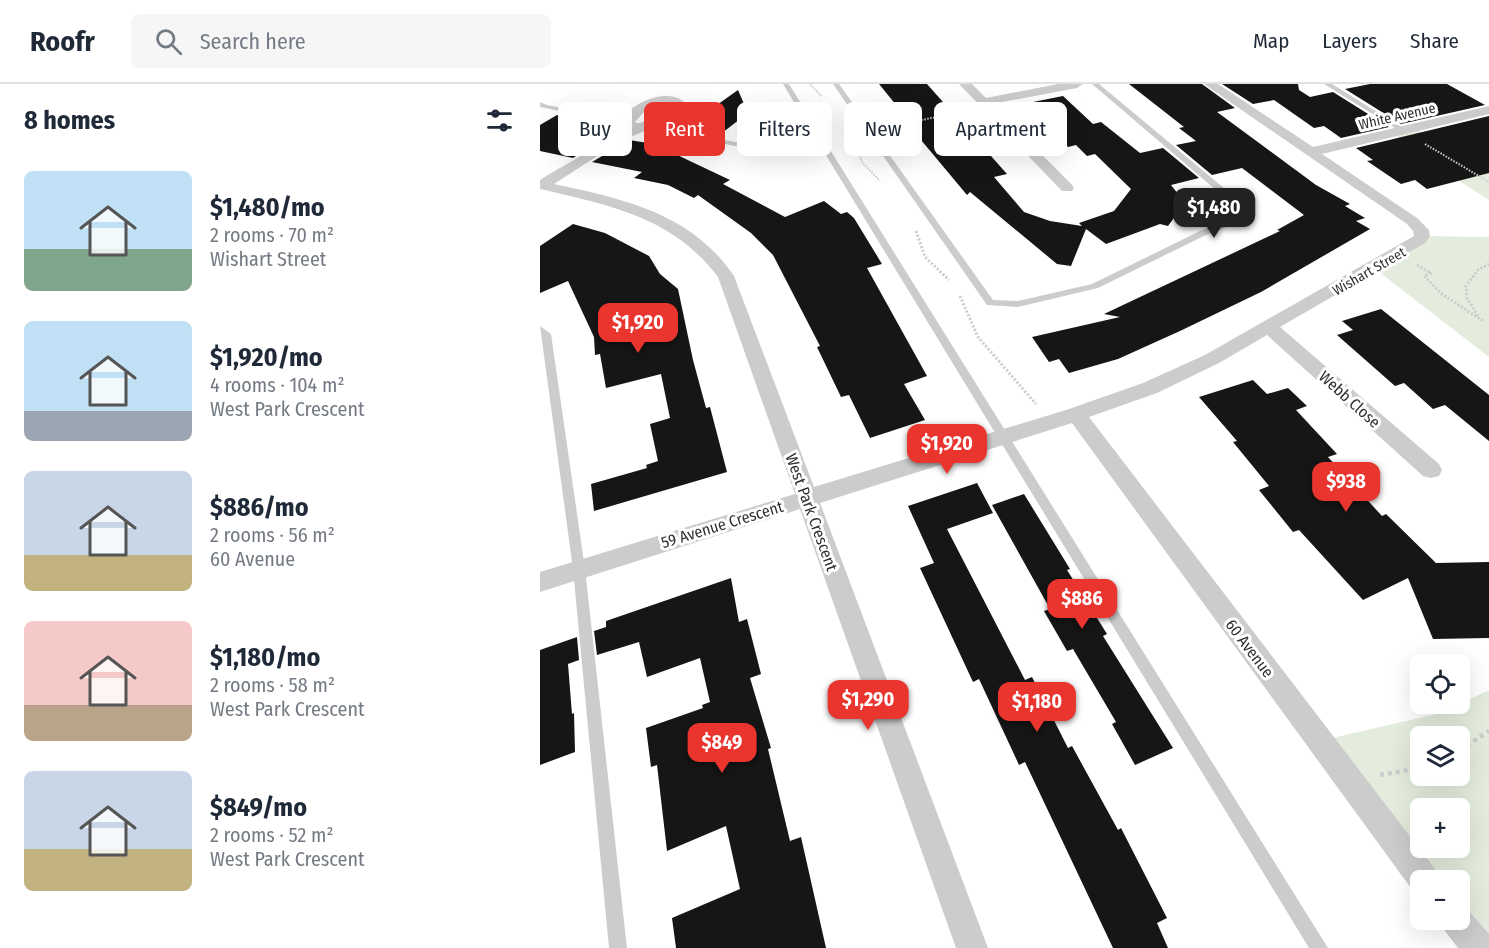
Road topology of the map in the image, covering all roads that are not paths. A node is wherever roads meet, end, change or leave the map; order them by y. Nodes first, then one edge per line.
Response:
1 (786, 84) edge
2 (836, 84) edge
3 (1013, 84) edge
4 (1077, 84) edge
5 (1095, 84) edge
6 (1210, 84) edge
7 (1327, 84) edge
8 (970, 88) edge
9 (651, 102) edge
10 (674, 102) edge
11 (797, 102) edge
12 (977, 102) edge
13 (997, 102) edge
14 (540, 104) edge
15 (644, 105) edge
16 (558, 109) edge
17 (1489, 110) edge
18 (632, 116) edge
19 (1402, 130) junction
20 (1311, 152) junction
21 (587, 156) edge
22 (831, 156) edge
23 (1033, 156) edge
24 (541, 185) edge
25 (1067, 188) dead end
26 (1269, 327) junction
27 (540, 329) edge
28 (1076, 414) junction
29 (1003, 437) junction
30 (1431, 470) dead end
31 (807, 498) junction
32 (579, 569) junction
33 (540, 582) edge
34 (1416, 870) edge
35 (1464, 930) edge
36 (618, 948) edge
37 (972, 948) edge
38 (1319, 948) edge
39 (1479, 948) edge

1 - 11 lane
2 - 5 lane
3 - 8 street
4 - 13 street
6 - 20 street, Wishart Street
7 - 19 lane
8 - 12 street
9 - 10 street
14 - 16 lane
15 - 18 street
17 - 19 street, White Avenue
19 - 20 street, White Avenue
20 - 26 street, Wishart Street
21 - 24 street
22 - 29 lane
23 - 25 street
24 - 31 street, West Park Crescent
26 - 28 street, Wishart Street
26 - 30 street, Webb Close
27 - 32 lane
28 - 29 street, 59 Avenue Crescent
28 - 34 street, 60 Avenue
29 - 31 street, 59 Avenue Crescent
29 - 38 lane
31 - 32 street, 59 Avenue Crescent
31 - 37 street, West Park Crescent
32 - 33 street, 59 Avenue Crescent
32 - 36 lane
35 - 39 street

